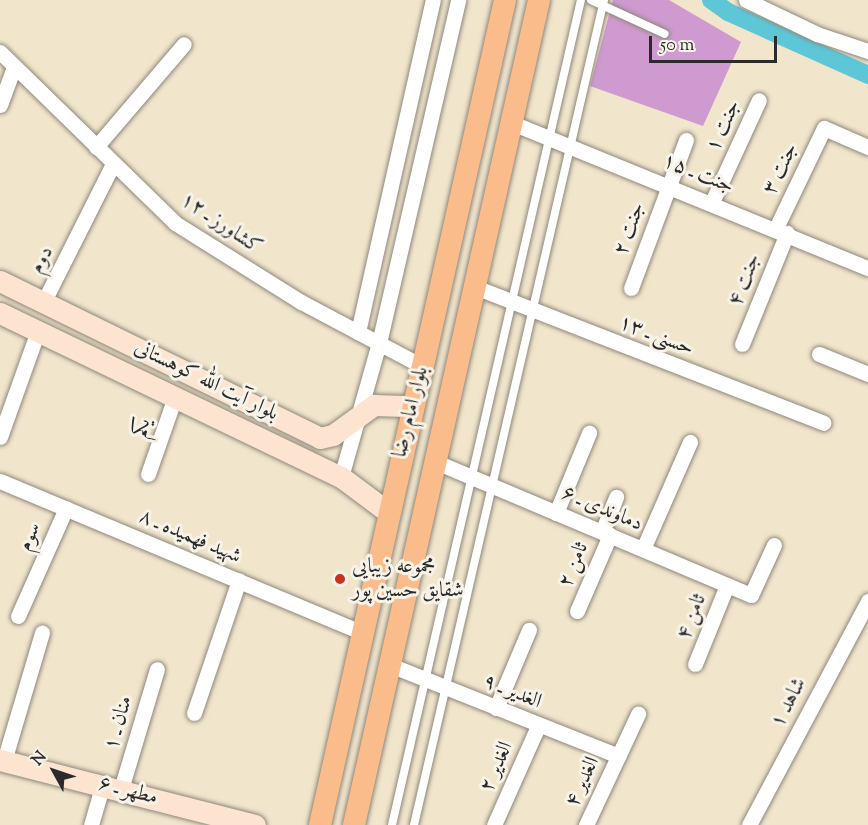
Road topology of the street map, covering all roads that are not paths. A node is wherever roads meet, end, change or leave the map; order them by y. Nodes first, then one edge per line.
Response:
1 (433, 0) edge
2 (458, 0) edge
3 (505, 0) edge
4 (539, 0) edge
5 (581, 0) edge
6 (591, 0) edge
7 (752, 1) edge
8 (604, 2) edge
9 (665, 34) dead end
10 (184, 44) dead end
11 (868, 51) edge
12 (0, 52) edge
13 (14, 67) junction
14 (759, 100) dead end
15 (0, 105) edge
16 (512, 123) junction
17 (548, 137) junction
18 (686, 140) dead end
19 (569, 145) junction
20 (96, 147) junction
21 (868, 147) edge
22 (113, 164) junction
23 (669, 185) junction
24 (712, 202) junction
25 (385, 210) junction
26 (410, 210) junction
27 (781, 231) junction
28 (379, 237) junction
29 (403, 240) junction
30 (868, 268) edge
31 (0, 281) edge
32 (475, 287) junction
33 (632, 288) dead end
34 (44, 301) junction
35 (510, 301) junction
36 (533, 310) junction
37 (0, 313) edge
38 (38, 331) junction
39 (358, 332) junction
40 (379, 344) junction
41 (742, 344) dead end
42 (819, 354) dead end
43 (422, 366) junction
44 (868, 375) edge
45 (175, 397) junction
46 (412, 406) junction
47 (360, 413) junction
48 (823, 423) dead end
49 (589, 433) dead end
50 (0, 437) edge
51 (690, 442) dead end
52 (436, 462) junction
53 (148, 474) dead end
54 (471, 476) junction
55 (341, 477) junction
56 (0, 481) edge
57 (492, 482) junction
58 (616, 497) dead end
59 (66, 508) junction
60 (388, 512) junction
61 (556, 513) junction
62 (606, 534) junction
63 (774, 545) dead end
64 (643, 549) junction
65 (239, 580) junction
66 (728, 585) junction
67 (868, 601) edge
68 (578, 611) dead end
69 (18, 616) dead end
70 (529, 630) dead end
71 (42, 633) dead end
72 (364, 633) junction
73 (695, 664) dead end
74 (390, 665) junction
75 (157, 669) dead end
76 (424, 682) junction
77 (445, 689) junction
78 (496, 708) junction
79 (194, 713) dead end
80 (638, 714) dead end
81 (538, 726) junction
82 (619, 756) junction
83 (2, 761) edge
84 (112, 787) junction
85 (92, 825) edge
86 (255, 825) edge
87 (320, 825) edge
88 (354, 825) edge
89 (392, 825) edge
90 (414, 825) edge
91 (494, 825) edge
92 (586, 825) edge
93 (749, 825) edge

1 - 25 street
2 - 26 street
3 - 43 main road, بلوار امام رضا
4 - 16 main road, بلوار امام رضا
5 - 17 lane
6 - 8 lane
7 - 11 street
8 - 9 lane
8 - 19 lane
10 - 20 street
12 - 13 street, کشاورز ـ ۱۲
13 - 15 street
13 - 20 street, کشاورز ـ ۱۲
14 - 24 street, جنت ۱
16 - 17 street, جنت ـ ۱۵
16 - 32 main road, بلوار امام رضا
17 - 19 street, جنت ـ ۱۵
17 - 35 lane
18 - 23 street, جنت ۲
19 - 23 street, جنت ـ ۱۵
19 - 36 lane
20 - 22 street, کشاورز ـ ۱۲
21 - 27 street, جنت ۳
22 - 34 street, دوم
22 - 39 street, کشاورز ـ ۱۲
23 - 24 street, جنت ـ ۱۵
23 - 33 street, جنت ۲
24 - 27 street, جنت ـ ۱۵
25 - 26 street
25 - 28 street
26 - 29 street
27 - 30 street, جنت ـ ۱۵
27 - 41 street, جنت ۴
28 - 29 street
28 - 39 street
29 - 40 street
31 - 34 street, بلوار آیت الله کوهستانی
32 - 35 street, حسنی ـ ۱۳
32 - 52 main road, بلوار امام رضا
34 - 47 street, بلوار آیت الله کوهستانی
35 - 36 street, حسنی ـ ۱۳
35 - 54 lane
36 - 48 street, حسنی ـ ۱۳
36 - 57 lane
37 - 38 street, بلوار آیت الله کوهستانی
38 - 45 street, بلوار آیت الله کوهستانی
38 - 50 street
39 - 40 street, کشاورز ـ ۱۲
40 - 43 street, کشاورز ـ ۱۲
40 - 47 street
42 - 44 street
43 - 46 main road, بلوار امام رضا
45 - 53 street, یکم
45 - 55 street, بلوار آیت الله کوهستانی
46 - 47 street, بلوار آیت الله کوهستانی
46 - 60 main road, بلوار امام رضا
47 - 55 street
49 - 61 street
51 - 64 street
52 - 54 street, دماوندی ـ ۶
52 - 74 main road, بلوار امام رضا
54 - 57 street, دماوندی ـ ۶
54 - 76 lane
55 - 60 street, بلوار آیت الله کوهستانی
56 - 59 street, شهید فهمیده ـ ۸
57 - 61 street, دماوندی ـ ۶
57 - 77 lane
58 - 62 street, ثامن ۲
59 - 65 street, شهید فهمیده ـ ۸
59 - 69 street, سوم
60 - 72 main road, بلوار امام رضا
61 - 62 street, دماوندی ـ ۶
62 - 64 street, دماوندی ـ ۶
62 - 68 street, ثامن ۲
63 - 66 street, دماوندی ـ ۶
64 - 66 street, دماوندی ـ ۶
65 - 72 street, شهید فهمیده ـ ۸
65 - 79 street
66 - 73 street, ثامن ۴
67 - 93 street, شاهد ۱
70 - 78 street
71 - 83 street
72 - 87 main road, بلوار امام رضا
74 - 76 street, الغدیر ـ ۹
74 - 88 main road, بلوار امام رضا
75 - 84 street, منان ـ ۱
76 - 77 street, الغدیر ـ ۹
76 - 89 lane
77 - 78 street, الغدیر ـ ۹
77 - 90 lane
78 - 81 street, الغدیر ـ ۹
80 - 82 street, الغدیر ۴
81 - 82 street, الغدیر ـ ۹
81 - 91 street, الغدیر ۲
82 - 92 street, الغدیر ۴
83 - 84 street, مطهر ـ ۶
84 - 85 street, منان ـ ۱
84 - 86 street, مطهر ـ ۶

